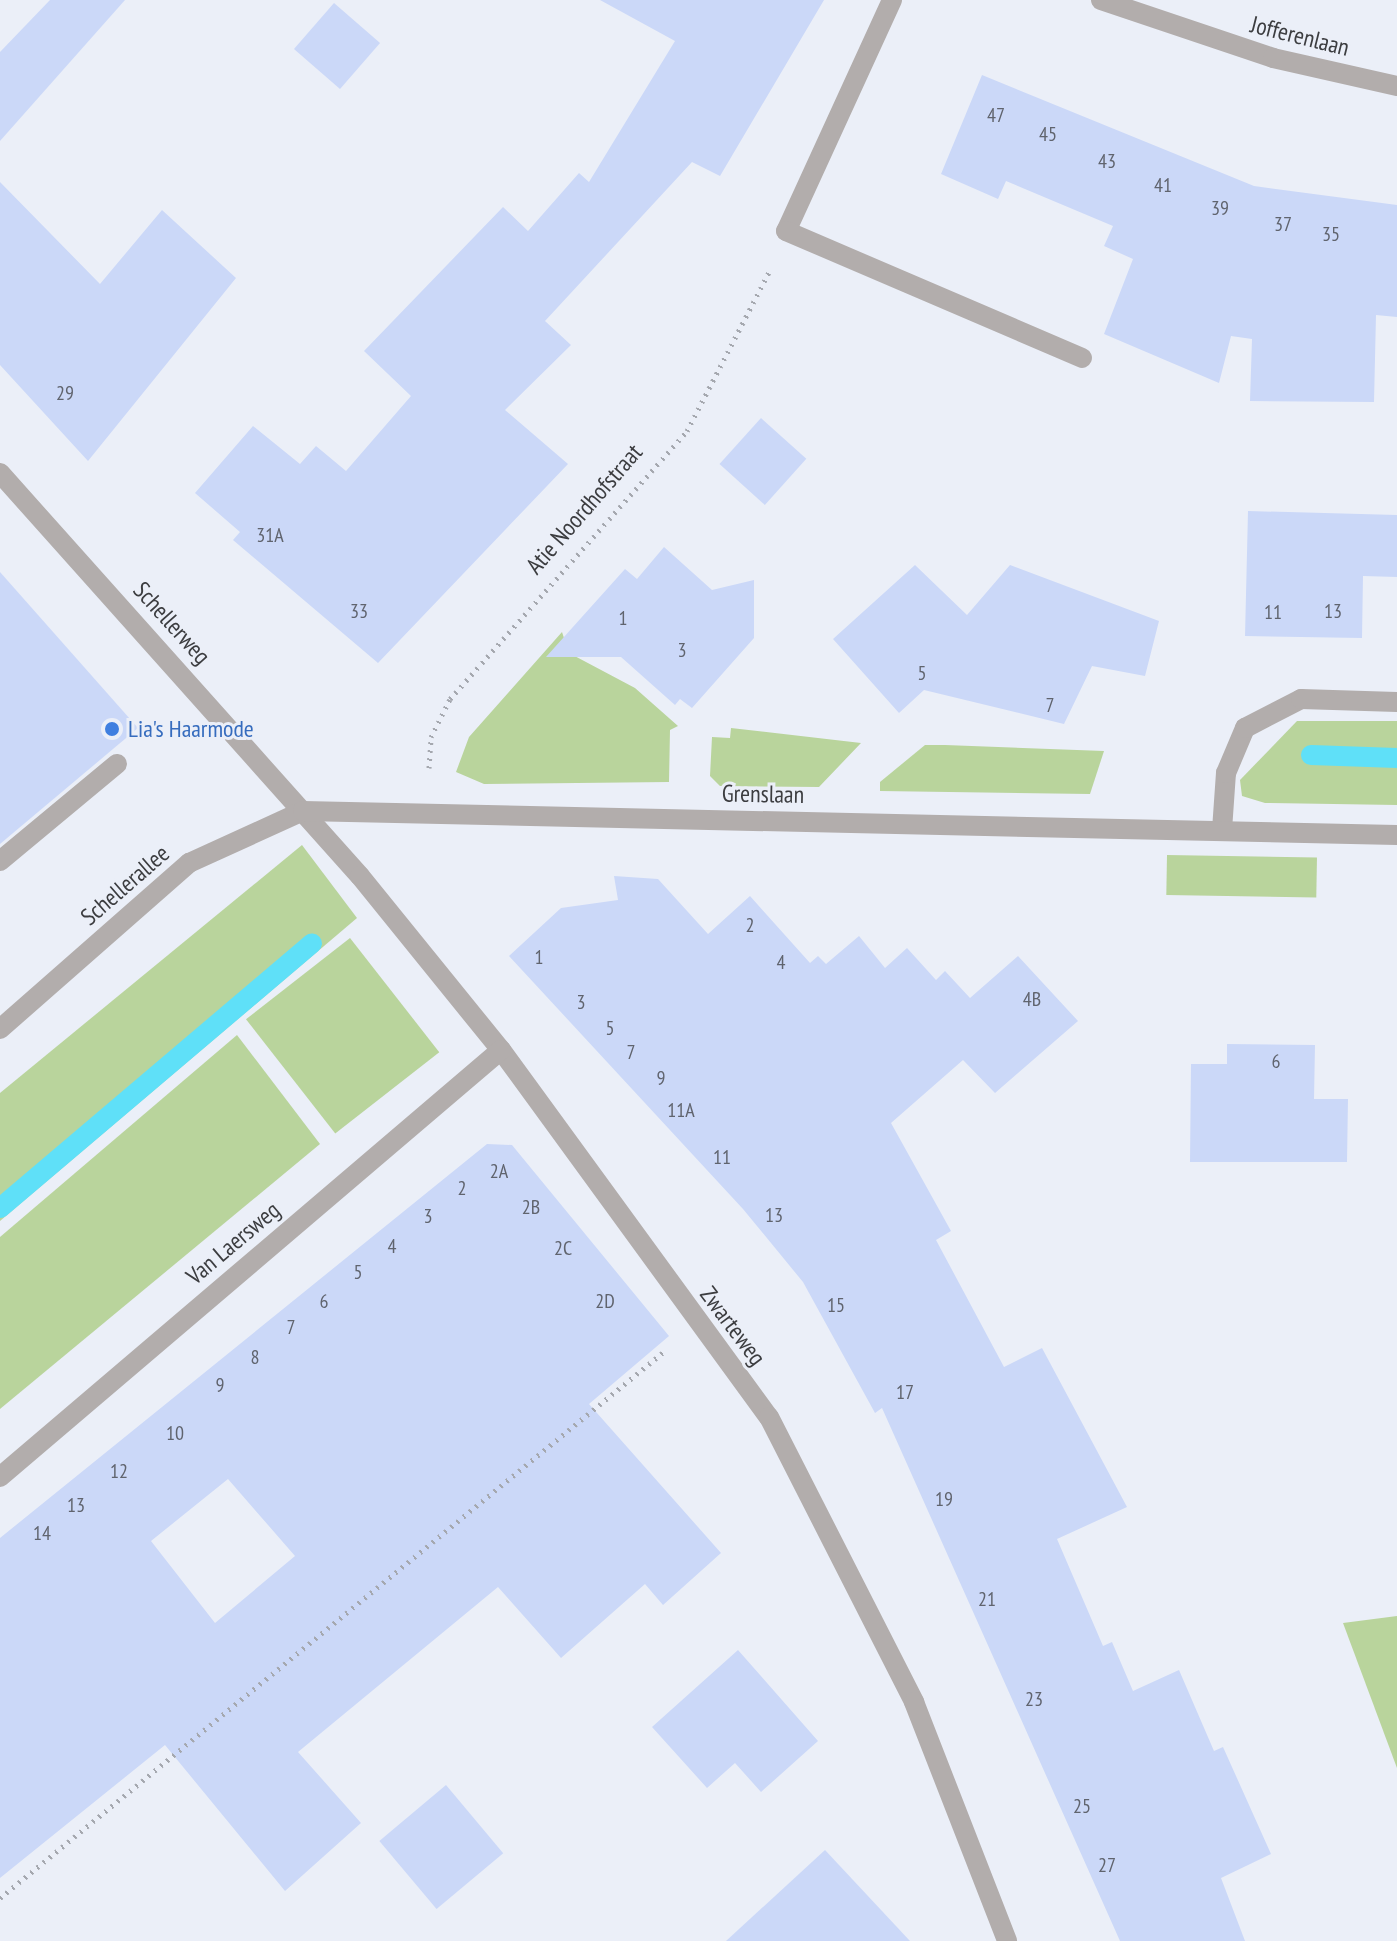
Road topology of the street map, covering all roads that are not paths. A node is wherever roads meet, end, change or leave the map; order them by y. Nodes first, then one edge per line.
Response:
1 (892, 0) edge
2 (1101, 0) edge
3 (1397, 86) edge
4 (1082, 358) dead end
5 (0, 473) edge
6 (1397, 702) edge
7 (117, 764) dead end
8 (303, 811) junction
9 (1222, 830) junction
10 (1397, 835) edge
11 (0, 861) edge
12 (0, 1029) edge
13 (501, 1050) junction
14 (0, 1477) edge
15 (1007, 1941) edge

1 - 4 street
2 - 3 street, Jofferenlaan
5 - 8 street, Schellerweg
6 - 9 street
7 - 11 street
8 - 9 street, Grenslaan
8 - 12 street, Schellerallee
8 - 13 street, Zwarteweg
9 - 10 street, Grenslaan
13 - 14 street, Van Laersweg
13 - 15 street, Zwarteweg

